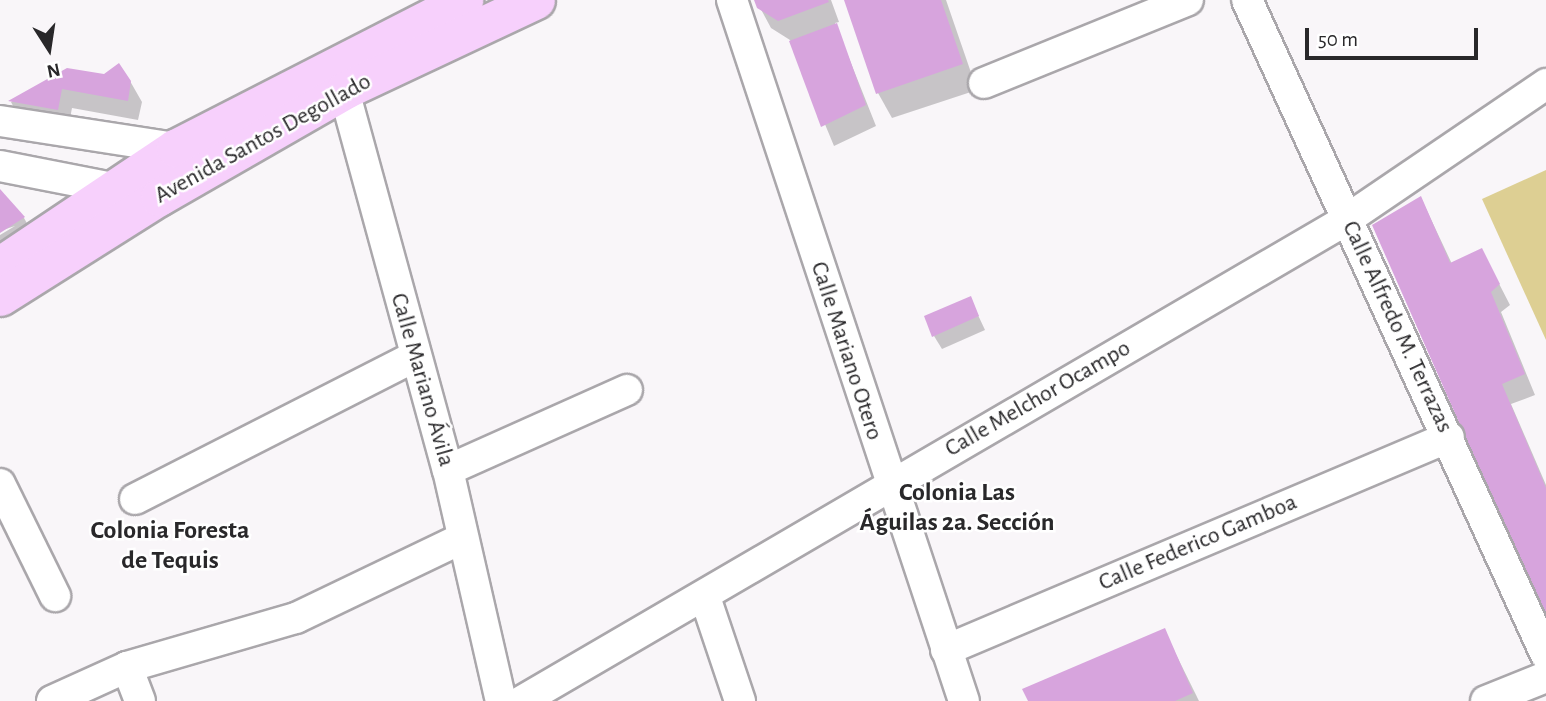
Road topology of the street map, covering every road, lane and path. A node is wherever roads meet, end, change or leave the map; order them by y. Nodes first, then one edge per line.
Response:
1 (464, 0) edge
2 (536, 0) edge
3 (732, 0) edge
4 (1188, 0) edge
5 (1260, 5) edge
6 (340, 76) junction
7 (984, 83) dead end
8 (1546, 84) edge
9 (0, 121) edge
10 (175, 148) junction
11 (226, 157) junction
12 (0, 166) edge
13 (116, 188) junction
14 (159, 197) junction
15 (1346, 220) junction
16 (0, 265) edge
17 (0, 297) edge
18 (414, 357) junction
19 (627, 390) dead end
20 (1449, 437) junction
21 (448, 470) junction
22 (0, 484) edge
23 (890, 486) junction
24 (135, 499) dead end
25 (463, 538) junction
26 (55, 596) dead end
27 (705, 597) junction
28 (946, 650) junction
29 (1546, 655) edge
30 (127, 667) junction
31 (1546, 677) edge
32 (52, 701) edge
33 (140, 701) edge
34 (501, 701) edge
35 (522, 701) edge
36 (740, 701) edge
37 (964, 701) edge
38 (1486, 701) edge

1 - 6 main road, Avenida Santos Degollado
2 - 6 main road, Avenida Santos Degollado
3 - 23 street, Calle Mariano Otero
4 - 7 street
5 - 15 street, Calle Alfredo M. Terrazas
6 - 10 main road, Avenida Santos Degollado
6 - 11 main road, Avenida Santos Degollado
6 - 18 street, Calle Mariano Ávila
8 - 15 street, Calle Melchor Ocampo
9 - 10 street
10 - 11 street
10 - 13 main road, Avenida Santos Degollado
11 - 14 main road, Avenida Santos Degollado
12 - 13 street
13 - 14 street
13 - 16 main road, Avenida Santos Degollado
14 - 17 main road, Avenida Santos Degollado
15 - 20 street, Calle Alfredo M. Terrazas
15 - 23 street, Calle Melchor Ocampo
18 - 21 street, Calle Mariano Ávila
18 - 24 street
19 - 21 street
20 - 28 street, Calle Federico Gamboa
20 - 29 street, Calle Alfredo M. Terrazas
21 - 25 street, Calle Mariano Ávila
22 - 26 street
23 - 27 street, Calle Melchor Ocampo
23 - 28 street, Calle Mariano Otero
25 - 30 street
25 - 34 street, Calle Mariano Ávila
27 - 35 street, Calle Melchor Ocampo
27 - 36 street
28 - 37 street, Calle Mariano Otero
30 - 32 street
30 - 33 street
31 - 38 street

